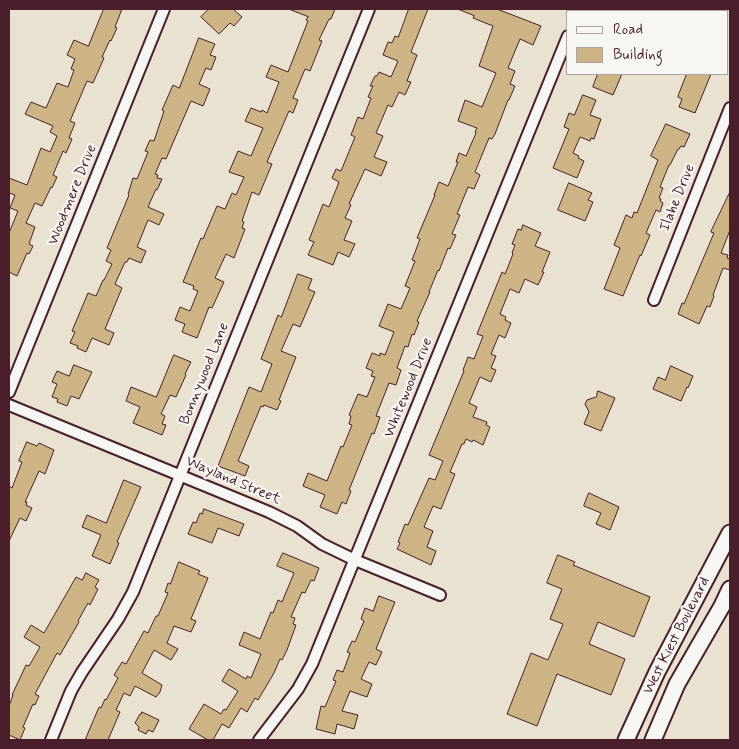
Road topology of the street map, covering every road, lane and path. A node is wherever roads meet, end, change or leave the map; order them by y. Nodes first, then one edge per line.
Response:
1 (164, 9) edge
2 (369, 9) edge
3 (566, 41) edge
4 (730, 108) edge
5 (654, 300) dead end
6 (9, 392) edge
7 (9, 405) edge
8 (180, 476) junction
9 (730, 533) edge
10 (355, 560) junction
11 (730, 589) edge
12 (699, 593) junction
13 (440, 595) dead end
14 (722, 606) junction
15 (51, 740) edge
16 (259, 740) edge
17 (626, 740) edge
18 (653, 740) edge

1 - 6 street, Woodmere Drive
2 - 8 street, Bonnywood Lane
3 - 10 street, Whitewood Drive
4 - 5 street, Ilahe Drive
7 - 8 street, Wayland Street
8 - 10 street, Wayland Street
8 - 15 street, Bonnywood Lane
9 - 12 main road, West Kiest Boulevard
10 - 13 street, Wayland Street
10 - 16 street, Whitewood Drive
11 - 14 main road, West Kiest Boulevard
12 - 14 main road
12 - 17 main road, West Kiest Boulevard
14 - 18 main road, West Kiest Boulevard

